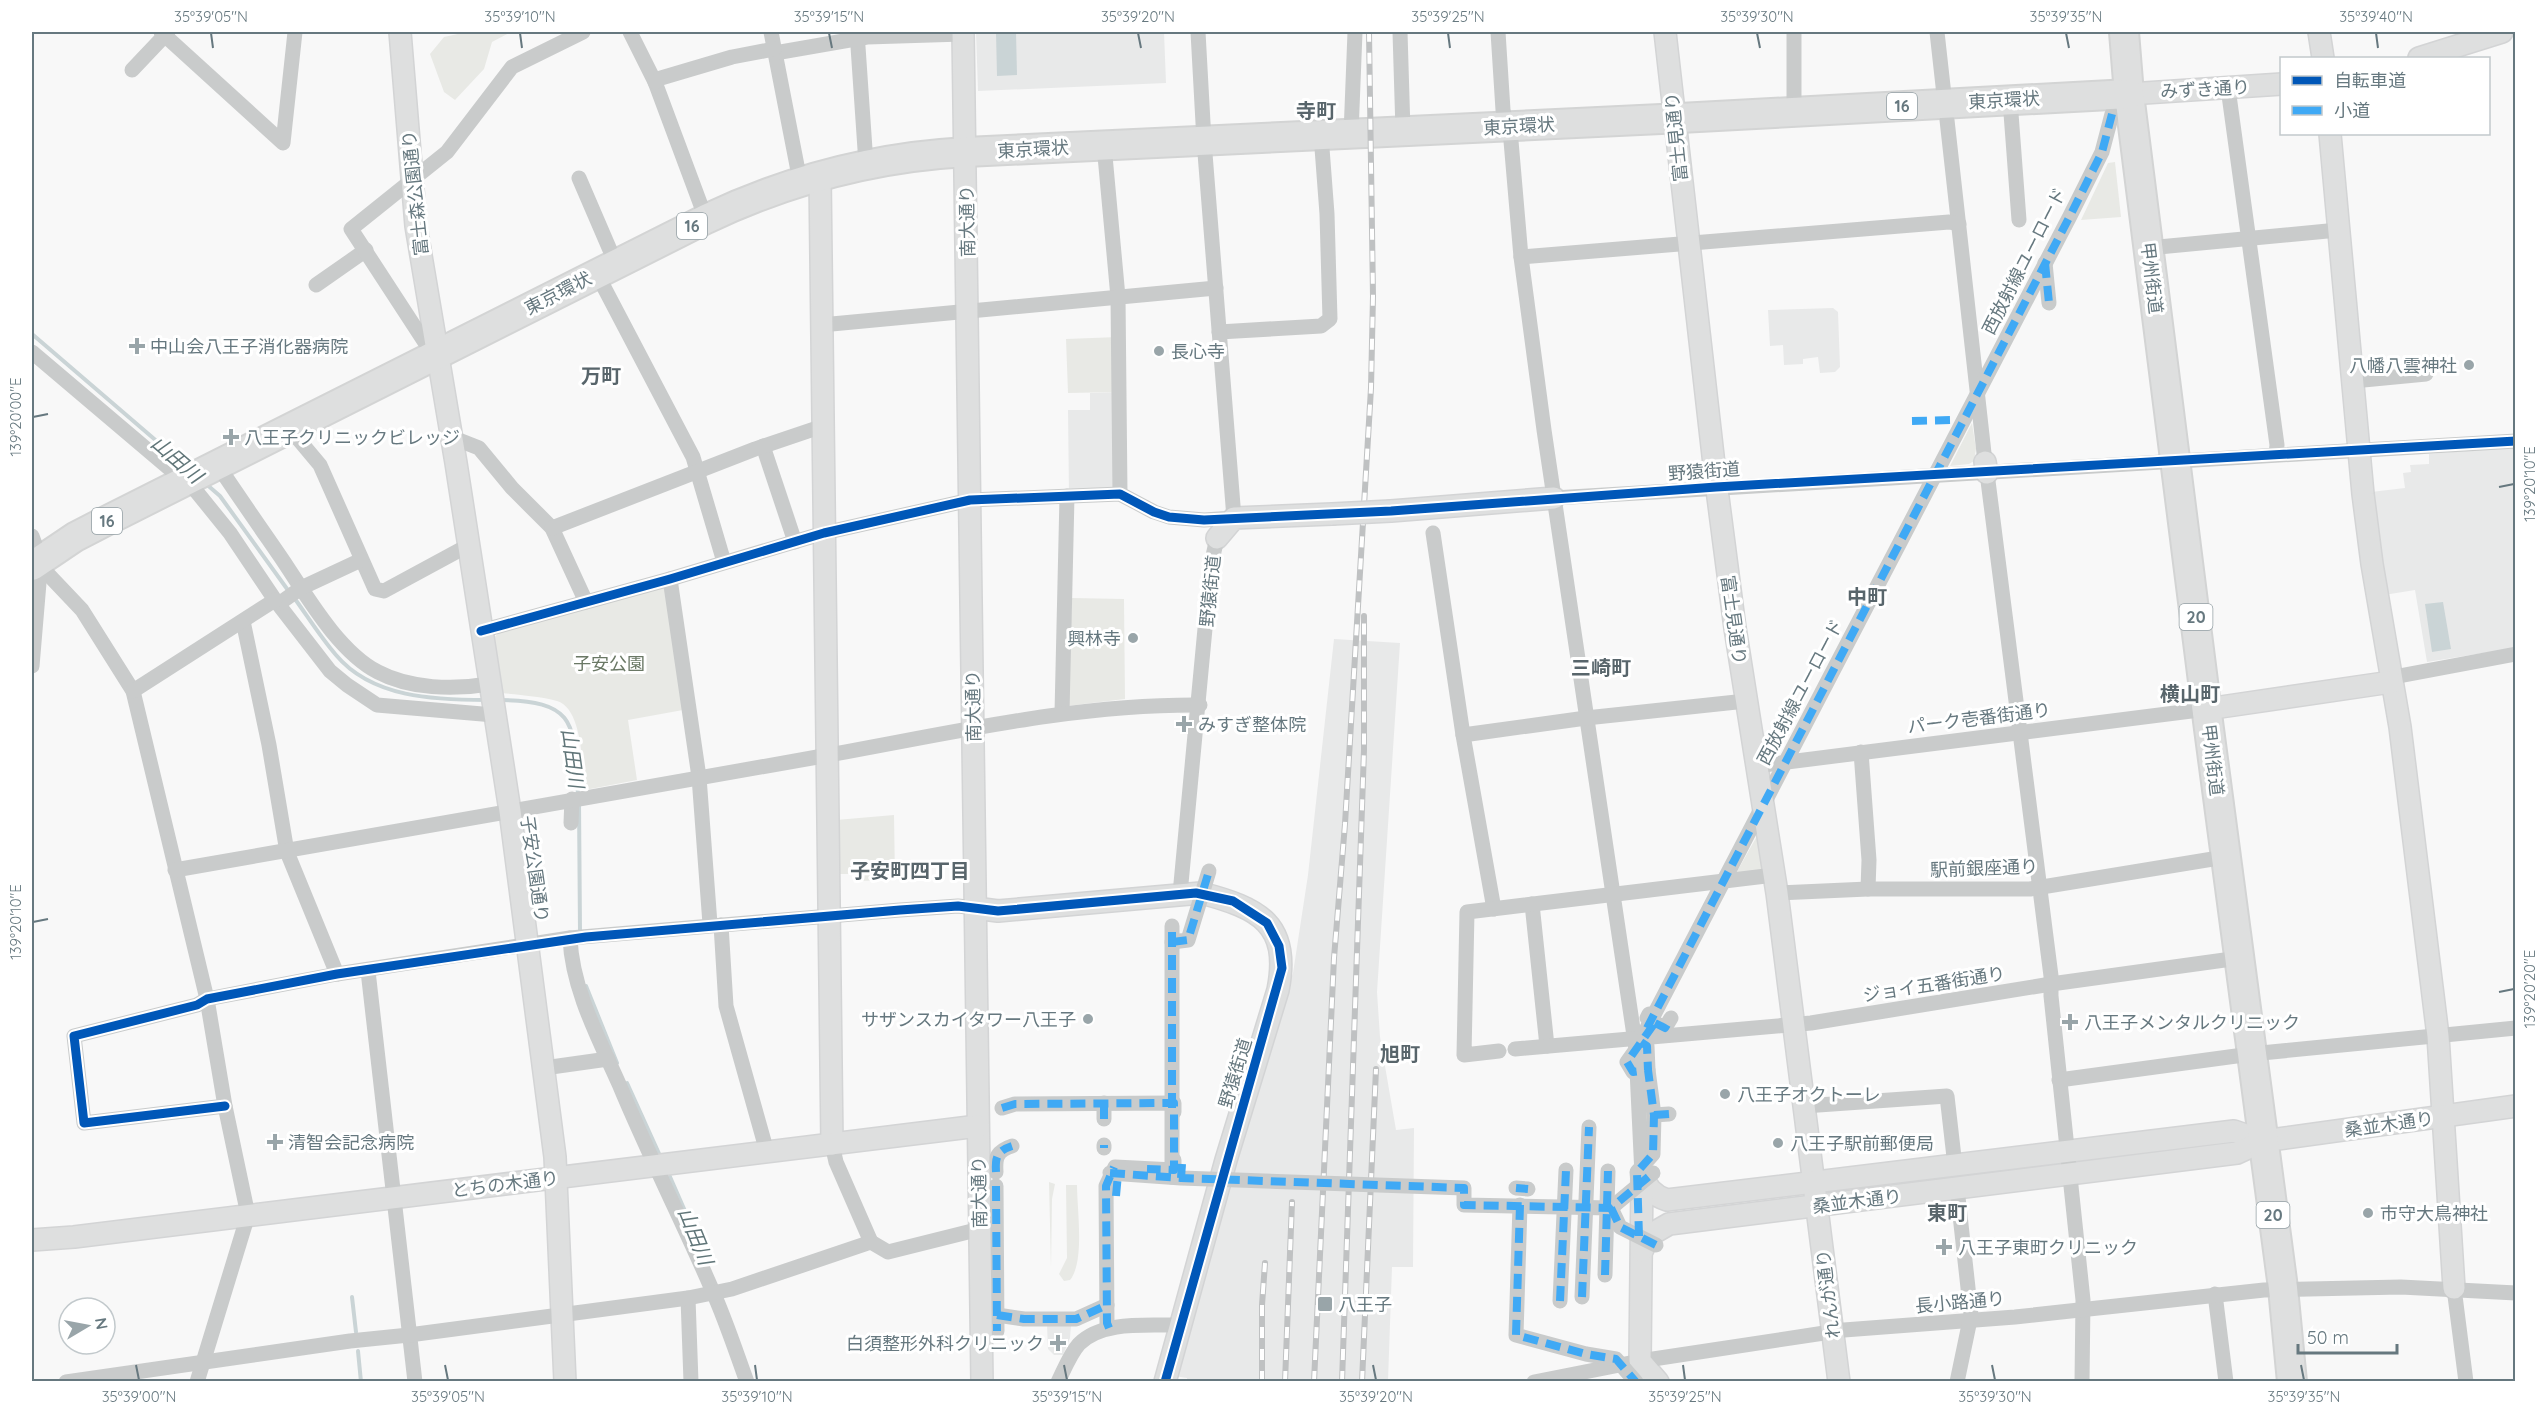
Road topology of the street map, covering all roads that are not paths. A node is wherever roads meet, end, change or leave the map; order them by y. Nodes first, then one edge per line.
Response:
1 (296, 32) edge
2 (400, 32) edge
3 (583, 32) edge
4 (630, 32) edge
5 (771, 32) edge
6 (1198, 32) edge
7 (1355, 32) edge
8 (1400, 32) edge
9 (1498, 32) edge
10 (1665, 32) edge
11 (1794, 32) edge
12 (1937, 32) edge
13 (2124, 32) edge
14 (2319, 32) edge
15 (2502, 32) edge
16 (165, 33) edge
17 (963, 33) edge
18 (857, 35) edge
19 (775, 51) junction
20 (2323, 57) edge
21 (2422, 57) edge
22 (132, 70) dead end
23 (655, 82) junction
24 (2280, 84) edge
25 (2228, 88) junction
26 (2010, 100) junction
27 (1794, 104) junction
28 (2120, 104) junction
29 (1946, 112) junction
30 (1674, 119) junction
31 (1509, 126) junction
32 (1403, 131) junction
33 (1351, 134) junction
34 (1321, 135) junction
35 (2330, 135) edge
36 (1204, 141) junction
37 (1104, 145) junction
38 (966, 152) junction
39 (866, 164) junction
40 (579, 178) dead end
41 (810, 178) junction
42 (412, 181) junction
43 (706, 219) junction
44 (2019, 220) dead end
45 (1959, 224) junction
46 (2338, 230) junction
47 (2249, 238) junction
48 (1688, 245) junction
49 (2148, 248) junction
50 (366, 250) junction
51 (1521, 257) junction
52 (2045, 263) junction
53 (606, 269) junction
54 (316, 285) dead end
55 (1216, 288) junction
56 (1118, 297) junction
57 (2049, 303) dead end
58 (968, 311) junction
59 (821, 325) junction
60 (1219, 332) junction
61 (32, 352) edge
62 (437, 354) junction
63 (2426, 374) dead end
64 (2353, 381) junction
65 (1978, 394) junction
66 (823, 426) junction
67 (289, 428) junction
68 (451, 436) junction
69 (2516, 441) edge
70 (764, 446) junction
71 (2359, 449) junction
72 (2276, 454) junction
73 (2167, 462) junction
74 (1986, 470) junction
75 (697, 471) junction
76 (200, 473) junction
77 (1935, 475) junction
78 (1716, 487) junction
79 (1120, 494) junction
80 (1067, 496) junction
81 (1554, 498) junction
82 (970, 500) junction
83 (1234, 519) junction
84 (552, 528) junction
85 (824, 532) junction
86 (1433, 533) dead end
87 (1217, 538) joint
88 (795, 542) junction
89 (469, 545) junction
90 (34, 549) edge
91 (361, 560) junction
92 (724, 562) junction
93 (670, 579) junction
94 (299, 589) junction
95 (279, 601) junction
96 (586, 602) junction
97 (243, 621) junction
98 (482, 631) junction
99 (2516, 654) edge
100 (32, 666) edge
101 (2391, 682) junction
102 (133, 691) junction
103 (491, 700) junction
104 (1746, 702) junction
105 (1200, 705) junction
106 (2206, 709) junction
107 (1062, 713) junction
108 (1586, 718) junction
109 (973, 728) junction
110 (2019, 732) junction
111 (1463, 735) junction
112 (1861, 752) junction
113 (827, 755) junction
114 (1786, 761) junction
115 (1756, 766) junction
116 (699, 777) junction
117 (577, 798) junction
118 (1763, 807) junction
119 (510, 811) junction
120 (572, 823) dead end
121 (287, 852) junction
122 (2225, 857) junction
123 (175, 870) junction
124 (1209, 871) dead end
125 (1724, 881) junction
126 (1775, 884) junction
127 (2040, 887) junction
128 (1868, 889) junction
129 (1180, 894) junction
130 (1612, 895) junction
131 (1532, 904) junction
132 (975, 908) junction
133 (1494, 909) junction
134 (829, 916) junction
135 (716, 925) junction
136 (1172, 926) dead end
137 (577, 938) junction
138 (1172, 942) junction
139 (529, 945) junction
140 (2239, 958) junction
141 (368, 970) junction
142 (337, 974) junction
143 (2051, 984) junction
144 (207, 999) junction
145 (1794, 1023) junction
146 (1653, 1026) junction
147 (2516, 1028) edge
148 (2438, 1036) junction
149 (1547, 1046) junction
150 (1515, 1049) dead end
151 (1499, 1051) dead end
152 (2251, 1054) junction
153 (608, 1059) junction
154 (544, 1068) junction
155 (2059, 1080) junction
156 (1176, 1101) junction
157 (1106, 1103) junction
158 (225, 1106) junction
159 (1804, 1106) junction
160 (2516, 1106) edge
161 (1002, 1108) dead end
162 (1654, 1114) junction
163 (2444, 1116) junction
164 (1104, 1119) dead end
165 (978, 1126) junction
166 (1589, 1127) dead end
167 (2263, 1141) junction
168 (832, 1144) junction
169 (2066, 1151) junction
170 (767, 1152) junction
171 (999, 1160) dead end
172 (660, 1165) junction
173 (1955, 1166) junction
174 (1566, 1170) dead end
175 (1608, 1171) dead end
176 (1174, 1172) junction
177 (2069, 1174) junction
178 (556, 1177) junction
179 (1644, 1177) junction
180 (1814, 1182) junction
181 (1957, 1188) junction
182 (1116, 1196) dead end
183 (394, 1197) junction
184 (1559, 1199) junction
185 (1579, 1200) junction
186 (1667, 1200) junction
187 (1520, 1205) junction
188 (1817, 1206) junction
189 (1604, 1212) junction
190 (248, 1215) junction
191 (1578, 1223) dead end
192 (1558, 1224) dead end
193 (1638, 1225) junction
194 (980, 1229) junction
195 (32, 1240) edge
196 (871, 1242) junction
197 (1605, 1275) dead end
198 (2283, 1288) junction
199 (2454, 1288) junction
200 (719, 1292) junction
201 (2516, 1293) edge
202 (2215, 1294) junction
203 (1582, 1297) dead end
204 (688, 1298) junction
205 (1560, 1301) dead end
206 (1107, 1305) junction
207 (2083, 1310) junction
208 (563, 1314) junction
209 (997, 1314) junction
210 (1970, 1321) junction
211 (1179, 1325) junction
212 (1109, 1328) junction
213 (997, 1331) dead end
214 (1833, 1332) junction
215 (409, 1335) junction
216 (1640, 1361) junction
217 (202, 1362) junction
218 (66, 1382) edge
219 (197, 1382) edge
220 (415, 1382) edge
221 (565, 1382) edge
222 (691, 1382) edge
223 (747, 1382) edge
224 (982, 1382) edge
225 (1058, 1382) edge
226 (1165, 1382) edge
227 (1534, 1382) edge
228 (1629, 1382) edge
229 (1636, 1382) edge
230 (1658, 1382) edge
231 (1839, 1382) edge
232 (1957, 1382) edge
233 (2082, 1382) edge
234 (2226, 1382) edge
235 (2292, 1382) edge
236 (2466, 1382) edge

1 - 16 street
2 - 42 street, 富士森公園通り
3 - 42 street
4 - 23 street
5 - 19 street
6 - 36 street
7 - 33 street
8 - 32 street
9 - 31 street
10 - 30 street, 富士見通り
11 - 27 street
12 - 29 street
13 - 28 highway, 甲州街道
14 - 20 street
15 - 21 street
16 - 22 street
17 - 18 street
17 - 38 street, 南大通り
18 - 19 street
18 - 39 street
19 - 23 street
19 - 41 street
23 - 43 street
24 - 25 street, みずき通り
25 - 28 street, みずき通り
25 - 47 street
26 - 28 highway, 東京環状 / 16
26 - 29 highway, 東京環状 / 16
26 - 44 street
27 - 29 highway, 東京環状 / 16
27 - 30 highway, 東京環状 / 16
28 - 49 highway, 甲州街道 / 20
28 - 52 street, 西放射線ユーロード
29 - 45 street
30 - 31 highway, 東京環状 / 16
30 - 48 street, 富士見通り
31 - 32 highway, 東京環状 / 16
31 - 51 street
32 - 33 highway, 東京環状 / 16
33 - 34 highway, 東京環状 / 16
34 - 36 highway, 東京環状 / 16
34 - 60 street
35 - 46 street
36 - 37 highway, 東京環状 / 16
36 - 55 street
37 - 38 highway, 東京環状 / 16
37 - 56 street
38 - 39 highway, 東京環状 / 16
38 - 58 street, 南大通り
39 - 41 highway, 東京環状 / 16
40 - 53 street
41 - 43 highway, 東京環状 / 16
41 - 59 street
42 - 50 street
42 - 62 street, 富士森公園通り
43 - 53 highway, 東京環状 / 16
45 - 48 street
45 - 65 street
46 - 47 street
46 - 64 street
47 - 49 street
47 - 72 street
48 - 51 street
48 - 78 street, 富士見通り
49 - 73 highway, 甲州街道 / 20
50 - 54 street
50 - 62 street
51 - 81 street
52 - 57 street
52 - 65 street, 西放射線ユーロード
53 - 62 highway, 東京環状 / 16
53 - 75 street
55 - 56 street
55 - 60 street
56 - 58 street
56 - 79 street
58 - 59 street
58 - 82 street, 南大通り
59 - 66 street
60 - 83 street
61 - 76 street
62 - 67 highway, 東京環状 / 16
62 - 68 street, 子安公園通り
63 - 64 street
64 - 71 street
65 - 74 street
65 - 77 street, 西放射線ユーロード
66 - 70 street
66 - 85 street
67 - 76 highway, 東京環状 / 16
67 - 91 street
68 - 84 street
68 - 89 street, 子安公園通り
69 - 71 street, 野猿街道
70 - 75 street
70 - 88 street
71 - 72 street, 野猿街道
71 - 101 street
72 - 73 street, 野猿街道
73 - 74 street, 野猿街道
73 - 106 highway, 甲州街道 / 20
74 - 77 street, 野猿街道
74 - 110 street
75 - 84 street
75 - 92 street
76 - 90 highway, 東京環状 / 16
76 - 94 street
76 - 95 street
77 - 78 street, 野猿街道
77 - 114 street, 西放射線ユーロード
78 - 81 street, 野猿街道
78 - 104 street, 富士見通り
79 - 80 street
79 - 83 street
80 - 82 street
80 - 107 street
81 - 83 street, 野猿街道, bridge
81 - 108 street
82 - 85 street
82 - 109 street, 南大通り
83 - 87 street, 野猿街道
84 - 96 street
85 - 88 street
85 - 113 street
86 - 111 street
87 - 105 street, 野猿街道
88 - 92 street
89 - 91 street
89 - 98 street, 子安公園通り
90 - 100 street
90 - 102 street
91 - 94 street
92 - 93 street
93 - 96 street
93 - 116 street
94 - 95 street
94 - 103 street
95 - 97 street
95 - 103 street
96 - 98 street
97 - 102 street
97 - 121 street
98 - 103 street, 子安公園通り
99 - 101 street
101 - 106 street
101 - 148 street
102 - 123 street
103 - 119 street, 子安公園通り
104 - 108 street
104 - 115 street, 富士見通り
105 - 107 street
105 - 129 street, 野猿街道
106 - 110 street, パーク壱番街通り
106 - 122 highway, 甲州街道 / 20
107 - 109 street
108 - 111 street
108 - 130 street
109 - 113 street
109 - 132 street, 南大通り
110 - 112 street, パーク壱番街通り
110 - 127 street
111 - 133 street
112 - 114 street, パーク壱番街通り
112 - 128 street
113 - 116 street
113 - 134 street
114 - 115 street, パーク壱番街通り
114 - 118 street, 西放射線ユーロード
115 - 118 street, 富士見通り
116 - 117 street
116 - 135 street
117 - 119 street
117 - 120 street
118 - 125 street, 西放射線ユーロード
118 - 126 street, 富士見通り
119 - 121 street
119 - 139 street, 子安公園通り
121 - 123 street
121 - 142 street
122 - 127 street, 駅前銀座通り
122 - 140 highway, 甲州街道 / 20
123 - 144 street
124 - 138 street, bridge
125 - 126 street, 駅前銀座通り
125 - 130 street, 駅前銀座通り
125 - 146 street, 西放射線ユーロード
126 - 128 street, 駅前銀座通り
126 - 145 street, 富士見通り
127 - 128 street, 駅前銀座通り
127 - 143 street
129 - 132 street
129 - 211 street, 野猿街道
130 - 131 street, 駅前銀座通り
130 - 146 street
131 - 133 street, 駅前銀座通り
131 - 149 street
132 - 134 street
132 - 165 street, 南大通り
133 - 151 street, 駅前銀座通り
134 - 135 street
134 - 168 street
135 - 137 street
135 - 170 street
136 - 138 street
137 - 139 street
137 - 153 street
138 - 156 street
139 - 141 street
139 - 154 street, 子安公園通り
140 - 143 street, ジョイ五番街通り
140 - 152 highway, 甲州街道 / 20
141 - 142 street
141 - 183 street
142 - 144 street
143 - 145 street, ジョイ五番街通り
143 - 155 street
144 - 158 street
144 - 158 street
145 - 146 street, ジョイ五番街通り
145 - 159 street, 富士見通り
146 - 149 street, ジョイ五番街通り
146 - 162 street
146 - 162 street, 西放射線ユーロード, bridge
147 - 148 street
148 - 152 street
148 - 163 street
149 - 150 street, ジョイ五番街通り
152 - 155 street
152 - 167 highway, 甲州街道 / 20
153 - 154 street
153 - 172 street
154 - 178 street, 子安公園通り
155 - 169 street
156 - 157 street
156 - 176 street, bridge
157 - 161 street
157 - 164 street
157 - 176 street
158 - 190 street
159 - 173 street
159 - 180 street, 富士見通り
160 - 163 street, 桑並木通り
162 - 179 street, bridge
163 - 167 street, 桑並木通り
163 - 199 street
165 - 168 street, とちの木通り
165 - 194 street, 南大通り
166 - 203 street
167 - 169 street, 桑並木通り
167 - 177 street, 桑並木通り
167 - 198 highway, 甲州街道 / 20
168 - 170 street, とちの木通り
168 - 196 street
169 - 173 street, 桑並木通り
169 - 177 street
170 - 172 street, とちの木通り
171 - 209 street
172 - 178 street, とちの木通り
172 - 200 street
173 - 180 street, 桑並木通り
174 - 205 street
175 - 197 street
176 - 182 street, bridge
176 - 187 street, bridge
176 - 206 street
177 - 181 street, 桑並木通り
177 - 207 street
178 - 183 street, とちの木通り
178 - 208 street, 子安公園通り
179 - 186 street
179 - 193 street
180 - 186 street, 桑並木通り
180 - 188 street, 富士見通り
181 - 188 street, 桑並木通り
181 - 210 street
183 - 190 street, とちの木通り
183 - 215 street
184 - 185 street, bridge
184 - 187 street, bridge
184 - 192 street
185 - 189 street, bridge
185 - 191 street
186 - 193 street
187 - 229 street, bridge
188 - 193 street, 桑並木通り
188 - 214 street, れんが通り
189 - 193 street, bridge
189 - 193 street, bridge
190 - 195 street, とちの木通り
190 - 217 street
193 - 216 street
194 - 196 street
194 - 224 street, 南大通り
196 - 200 street
198 - 199 street, 長小路通り
198 - 202 street, 長小路通り
198 - 235 highway, 甲州街道 / 20
199 - 201 street, 長小路通り
199 - 236 street
200 - 204 street
200 - 223 street
202 - 207 street, 長小路通り
202 - 234 street
204 - 208 street
204 - 222 street
206 - 209 street
206 - 212 street
207 - 210 street, 長小路通り
207 - 233 street
208 - 215 street
208 - 221 street, 子安公園通り
209 - 213 street
210 - 214 street, 長小路通り
210 - 232 street
211 - 212 street
211 - 226 street, 野猿街道
212 - 225 street
214 - 216 street, 長小路通り
214 - 231 street, れんが通り
215 - 217 street
215 - 220 street
216 - 227 street, 長小路通り
216 - 228 street
216 - 230 street
217 - 218 street
217 - 219 street

